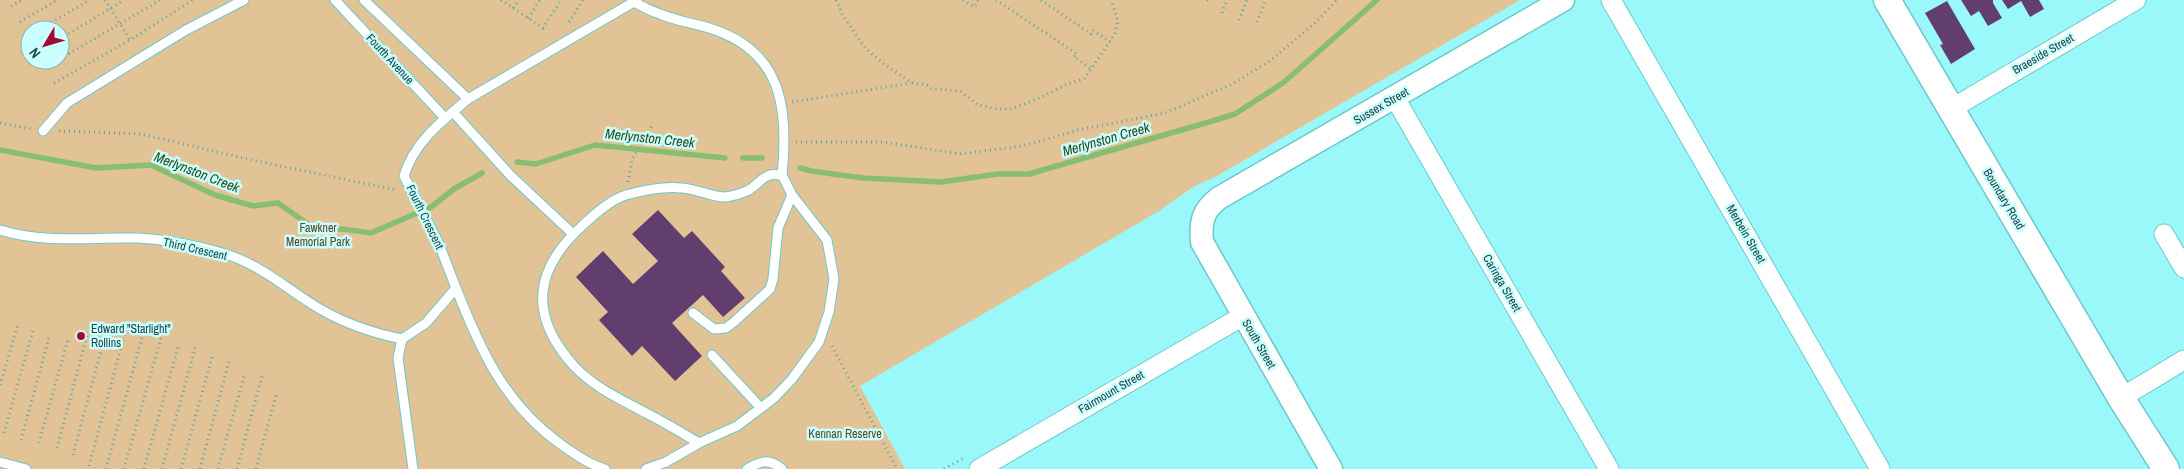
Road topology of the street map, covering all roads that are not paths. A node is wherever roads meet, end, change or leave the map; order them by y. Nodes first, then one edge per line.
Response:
1 (244, 0) edge
2 (334, 0) edge
3 (364, 0) edge
4 (1563, 0) edge
5 (1611, 0) edge
6 (1887, 0) edge
7 (2136, 0) edge
8 (636, 1) edge
9 (1395, 98) junction
10 (468, 99) junction
11 (1950, 109) junction
12 (453, 112) junction
13 (445, 118) junction
14 (43, 131) road end
15 (782, 175) junction
16 (792, 194) junction
17 (1203, 216) joint
18 (0, 230) edge
19 (573, 234) junction
20 (2164, 234) dead end
21 (2184, 268) edge
22 (456, 288) junction
23 (693, 313) dead end
24 (1243, 316) junction
25 (402, 339) junction
26 (712, 355) dead end
27 (2184, 360) edge
28 (2121, 398) junction
29 (760, 407) junction
30 (699, 443) junction
31 (0, 462) edge
32 (26, 469) edge
33 (413, 469) edge
34 (605, 469) edge
35 (646, 469) edge
36 (747, 469) edge
37 (782, 469) edge
38 (979, 469) edge
39 (1331, 469) edge
40 (1608, 469) edge
41 (1880, 469) edge
42 (2158, 469) edge
43 (2166, 469) edge

1 - 14 lane
2 - 13 lane, Fourth Avenue
3 - 10 lane, Fourth Avenue
4 - 9 street, Sussex Street
5 - 41 street, Merbein Street
6 - 11 main road, Boundary Road
7 - 11 street, Braeside Street
8 - 10 lane, Fourth Crescent
8 - 15 lane
9 - 17 street, Sussex Street
9 - 40 street, Caringa Street
10 - 12 lane, Fourth Crescent
11 - 28 main road, Boundary Road
12 - 13 lane, Fourth Crescent
12 - 19 lane
13 - 22 lane, Fourth Crescent
15 - 16 lane
15 - 19 lane
16 - 23 lane
16 - 29 lane
17 - 24 street, South Street
18 - 25 lane, Third Crescent
19 - 30 lane
20 - 21 street
22 - 25 lane
22 - 34 lane, Fourth Crescent
24 - 38 street, Fairmount Street
24 - 39 street, South Street
25 - 33 lane
26 - 29 lane
27 - 28 street
28 - 42 main road, Boundary Road
28 - 43 main road, Boundary Road
29 - 30 lane
30 - 35 lane
31 - 32 lane
36 - 37 lane

